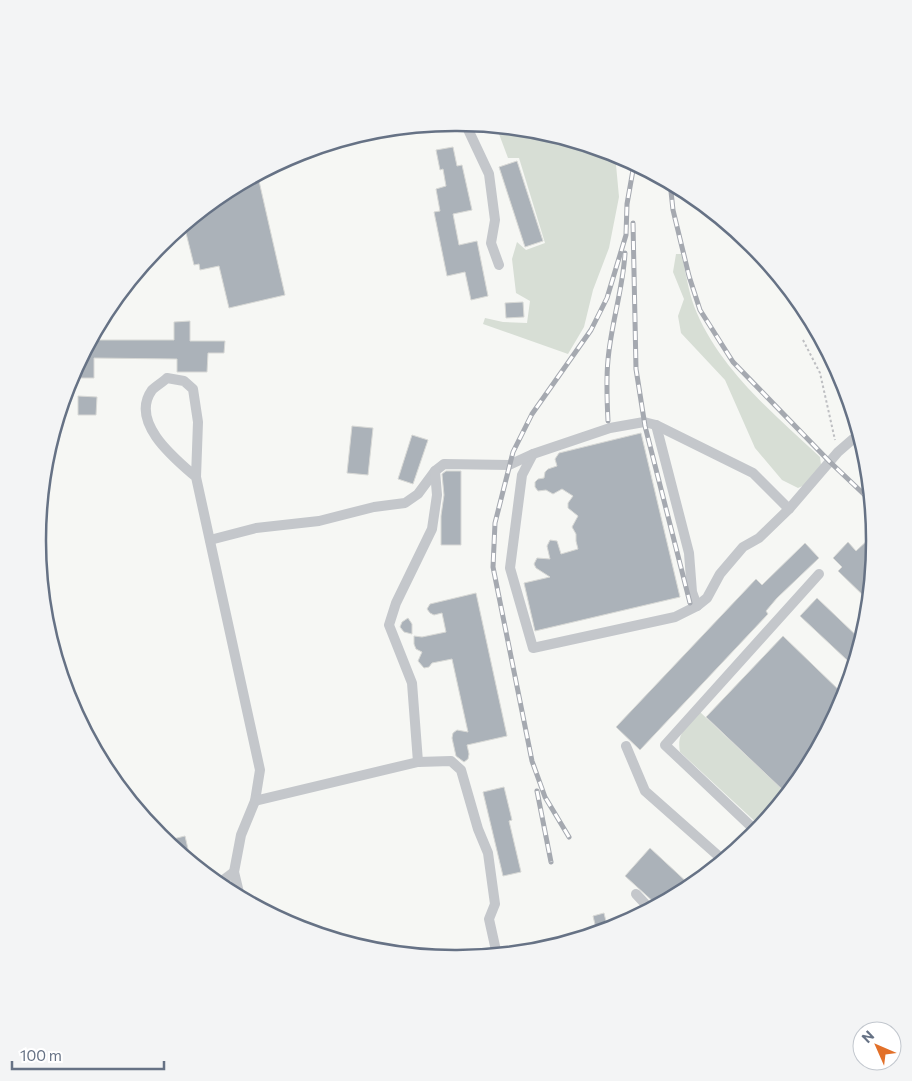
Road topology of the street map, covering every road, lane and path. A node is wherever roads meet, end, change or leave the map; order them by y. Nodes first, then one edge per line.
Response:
1 (469, 131) edge
2 (499, 265) dead end
3 (803, 340) dead end
4 (656, 425) junction
5 (853, 439) edge
6 (838, 452) junction
7 (533, 454) junction
8 (435, 471) junction
9 (196, 477) junction
10 (789, 509) junction
11 (210, 540) junction
12 (819, 574) dead end
13 (697, 606) junction
14 (626, 746) dead end
15 (418, 762) junction
16 (255, 800) junction
17 (750, 826) edge
18 (718, 855) edge
19 (234, 872) junction
20 (225, 879) edge
21 (237, 887) edge
22 (636, 894) dead end
23 (645, 904) edge
24 (495, 948) edge

1 - 2 lane
3 - 6 path
4 - 7 lane
4 - 10 lane
4 - 13 lane
5 - 6 lane
6 - 10 lane
7 - 8 lane
7 - 13 lane
8 - 11 lane
8 - 15 lane
9 - 9 lane
9 - 11 lane
10 - 13 lane
11 - 16 lane
12 - 17 lane
14 - 18 lane
15 - 16 lane
15 - 24 lane
16 - 19 lane
19 - 20 lane
19 - 21 lane
22 - 23 lane

